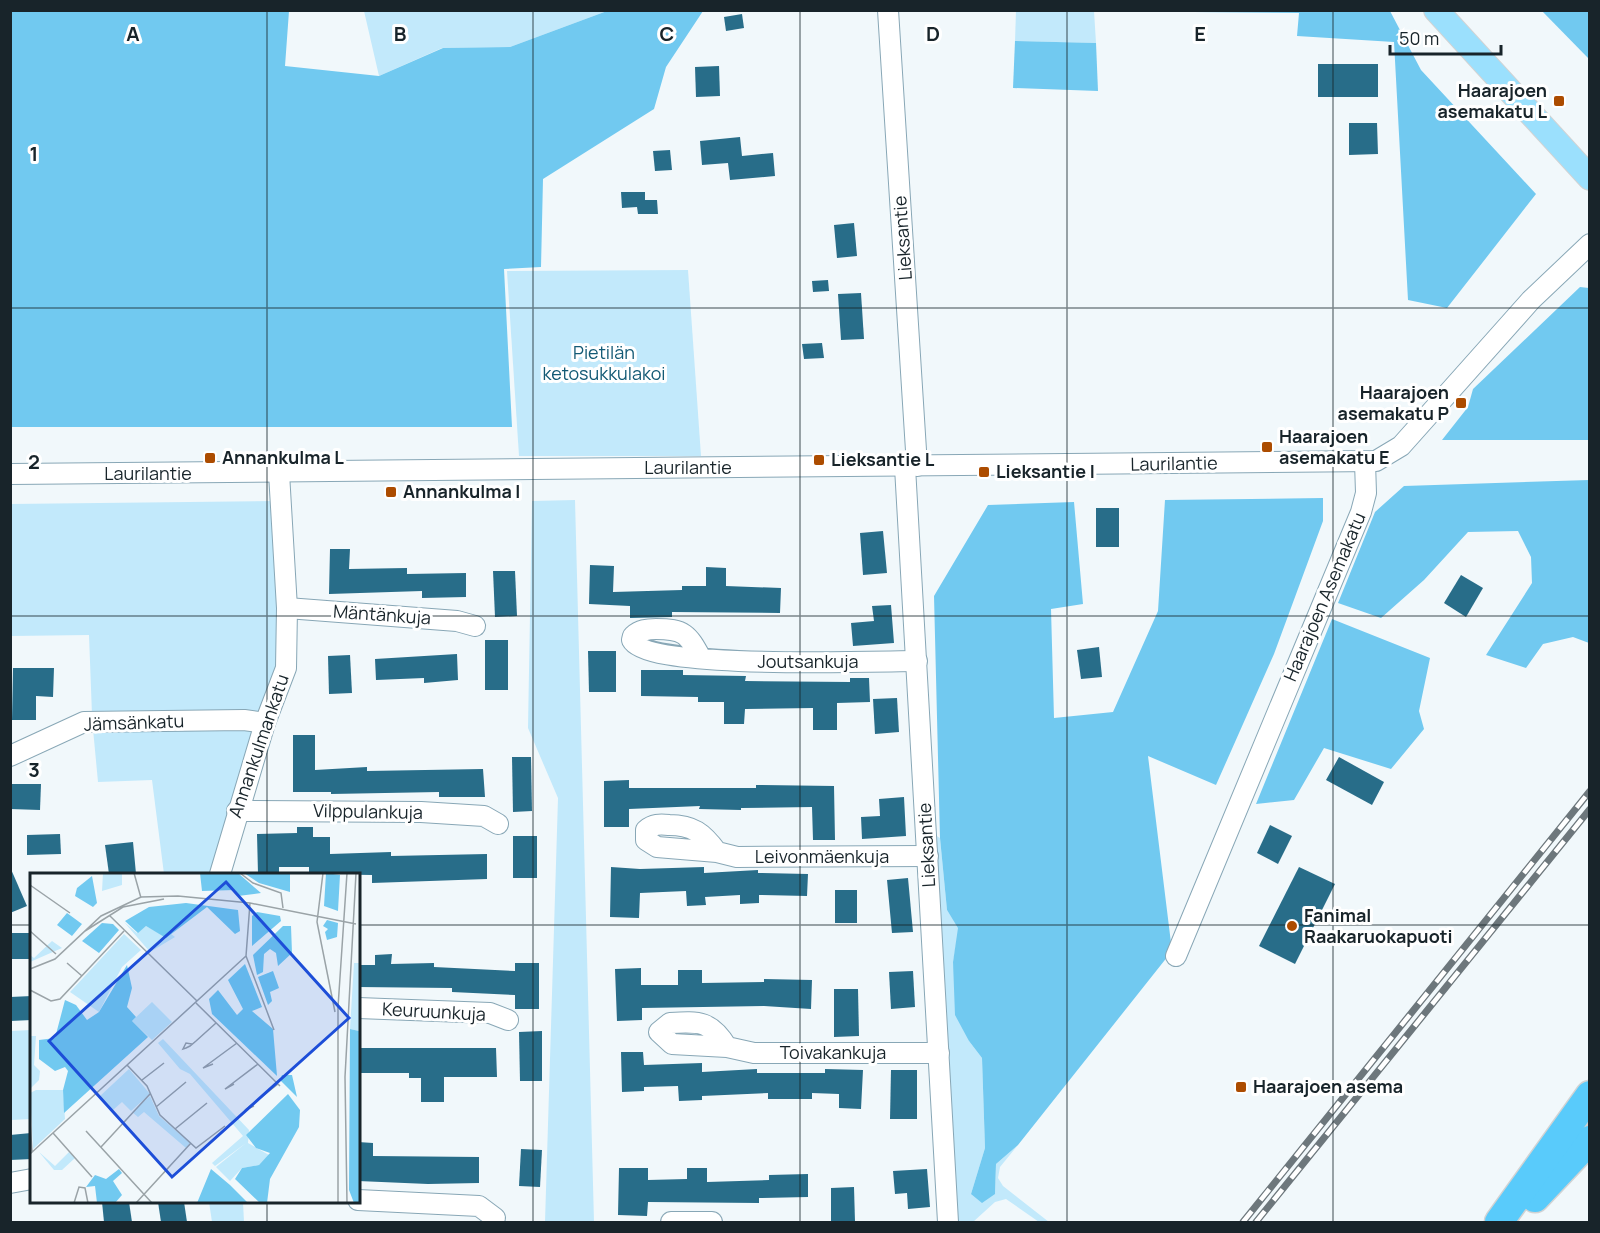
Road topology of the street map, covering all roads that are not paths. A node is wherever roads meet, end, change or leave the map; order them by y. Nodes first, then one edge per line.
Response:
1 (888, 10) edge
2 (1436, 10) edge
3 (1590, 178) edge
4 (1590, 244) edge
5 (1365, 462) junction
6 (911, 467) junction
7 (279, 473) junction
8 (10, 474) edge
9 (287, 608) junction
10 (475, 626) dead end
11 (700, 658) dead end
12 (916, 661) junction
13 (265, 723) junction
14 (10, 756) edge
15 (237, 811) junction
16 (498, 824) dead end
17 (717, 852) dead end
18 (928, 856) junction
19 (220, 873) edge
20 (1176, 956) dead end
21 (360, 1008) edge
22 (508, 1020) dead end
23 (727, 1047) dead end
24 (939, 1053) junction
25 (1590, 1095) edge
26 (1590, 1140) edge
27 (30, 1179) edge
28 (10, 1183) edge
29 (360, 1200) edge
30 (495, 1218) dead end
31 (671, 1222) edge
32 (712, 1222) edge
33 (948, 1222) edge
34 (1499, 1222) edge
35 (1512, 1222) edge

1 - 6 street, Lieksantie
2 - 3 main road
4 - 5 street
5 - 6 street, Laurilantie
5 - 20 street, Haarajoen Asemakatu
6 - 7 street, Laurilantie
6 - 12 street, Lieksantie
7 - 8 street, Laurilantie
7 - 9 street, Annankulmankatu
9 - 10 street, Mäntänkuja
9 - 13 street, Annankulmankatu
11 - 12 street, Joutsankuja
12 - 18 street, Lieksantie
13 - 14 street, Jämsänkatu
13 - 15 street, Annankulmankatu
15 - 16 street, Vilppulankuja
15 - 19 street, Annankulmankatu
17 - 18 street, Leivonmäenkuja
18 - 24 street, Lieksantie
21 - 22 street, Keuruunkuja
23 - 24 street, Toivakankuja
24 - 33 street, Lieksantie
25 - 34 highway
26 - 35 highway
27 - 28 street
29 - 30 street
31 - 32 street

